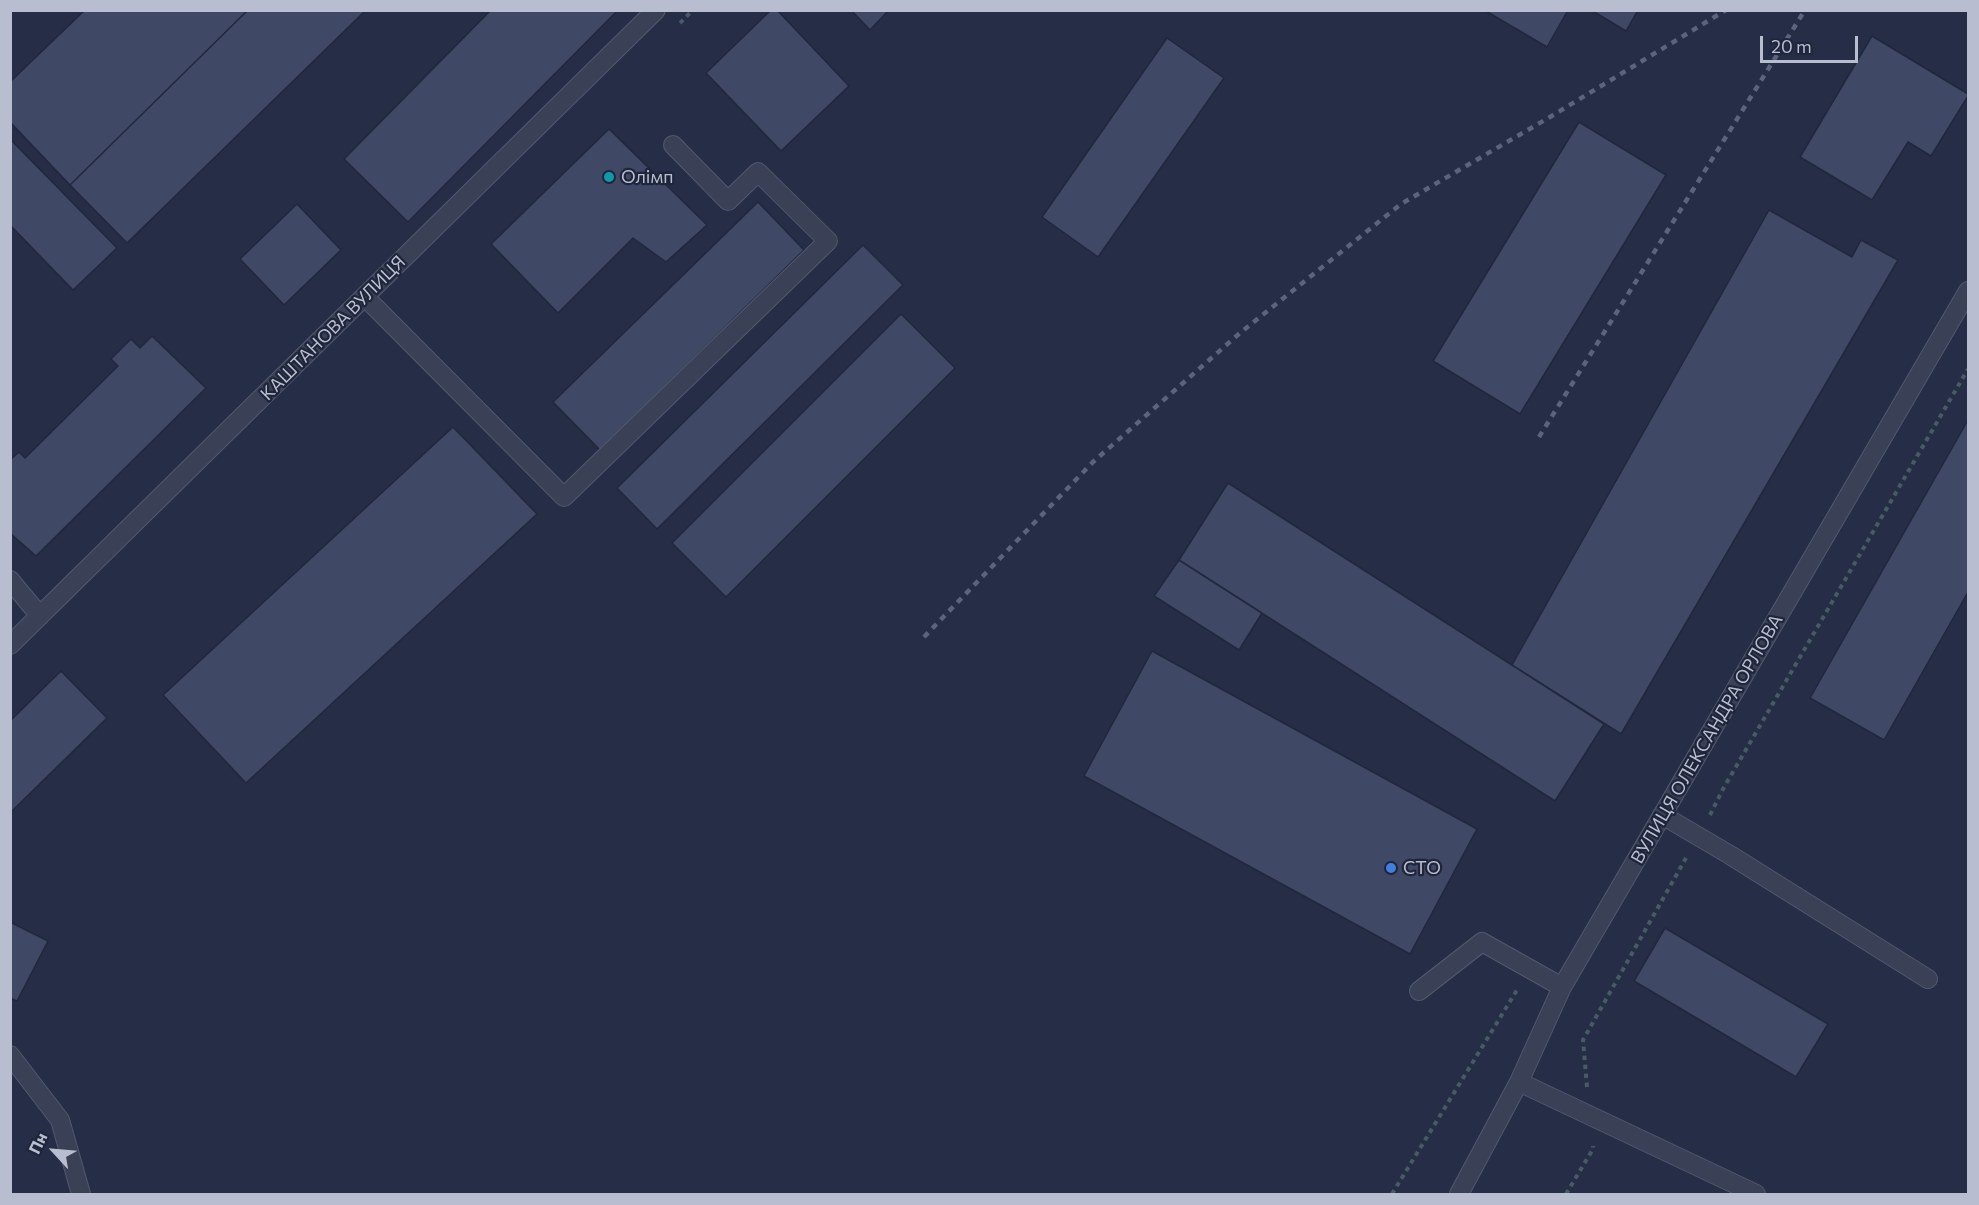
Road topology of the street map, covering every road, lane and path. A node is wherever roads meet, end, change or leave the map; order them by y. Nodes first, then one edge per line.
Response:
1 (656, 10) edge
2 (673, 145) dead end
3 (1968, 291) edge
4 (365, 297) junction
5 (1968, 369) edge
6 (10, 580) edge
7 (40, 616) junction
8 (10, 645) edge
9 (1662, 815) junction
10 (1698, 836) junction
11 (1530, 969) junction
12 (1928, 979) dead end
13 (1562, 987) junction
14 (1419, 991) dead end
15 (1583, 1040) dead end
16 (10, 1055) edge
17 (1519, 1082) junction
18 (81, 1194) edge
19 (1392, 1194) edge
20 (1459, 1194) edge
21 (1756, 1194) edge

1 - 4 street, КАШТАНОВА ВУЛИЦЯ
2 - 4 street
3 - 9 street, ВУЛИЦЯ ОЛЕКСАНДРА ОРЛОВА
4 - 7 street, КАШТАНОВА ВУЛИЦЯ
5 - 10 path
6 - 7 street
7 - 8 street, КАШТАНОВА ВУЛИЦЯ
9 - 10 street
9 - 13 street, ВУЛИЦЯ ОЛЕКСАНДРА ОРЛОВА
10 - 12 street
10 - 15 path
11 - 13 street
11 - 14 street
11 - 19 path
13 - 17 street, ВУЛИЦЯ ОЛЕКСАНДРА ОРЛОВА
16 - 18 street
17 - 20 street, ВУЛИЦЯ ОЛЕКСАНДРА ОРЛОВА
17 - 21 street

